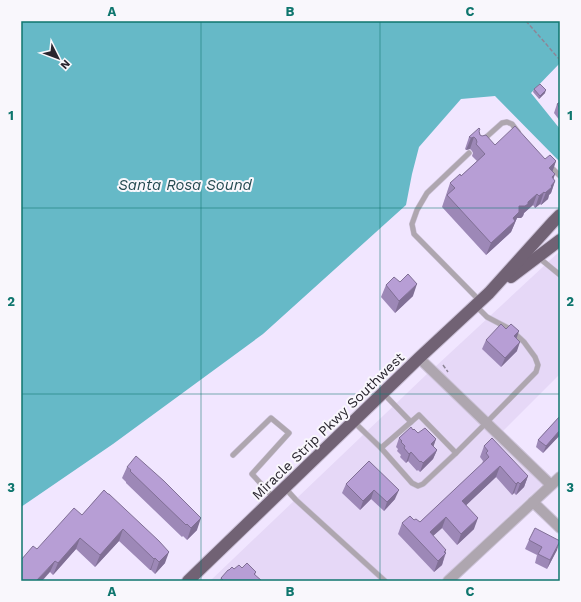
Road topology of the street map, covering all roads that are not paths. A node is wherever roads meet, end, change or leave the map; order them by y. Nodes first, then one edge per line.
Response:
1 (522, 136) edge
2 (479, 144) edge
3 (469, 153) dead end
4 (544, 159) edge
5 (560, 176) edge
6 (560, 215) edge
7 (560, 240) edge
8 (538, 257) junction
9 (560, 275) edge
10 (482, 300) junction
11 (419, 358) junction
12 (383, 393) junction
13 (354, 422) junction
14 (411, 422) junction
15 (486, 423) junction
16 (381, 448) junction
17 (456, 453) junction
18 (233, 455) dead end
19 (560, 477) edge
20 (551, 485) junction
21 (285, 488) junction
22 (274, 498) junction
23 (533, 502) junction
24 (560, 528) edge
25 (188, 581) edge
26 (385, 581) edge
27 (448, 581) edge

1 - 2 lane
3 - 10 lane
4 - 5 lane
6 - 10 highway, Miracle Strip Pkwy Southwest
7 - 8 highway, Miracle Strip Pkwy Southwest
8 - 9 lane
8 - 10 highway, Miracle Strip Pkwy Southwest
10 - 11 highway, Miracle Strip Pkwy Southwest
10 - 15 lane
11 - 12 highway, Miracle Strip Pkwy Southwest
11 - 15 street
12 - 13 highway, Miracle Strip Pkwy Southwest
12 - 14 lane
13 - 16 lane
13 - 21 highway, Miracle Strip Pkwy Southwest
14 - 16 lane
14 - 17 lane
15 - 17 lane
15 - 20 street
16 - 17 lane
18 - 22 lane
19 - 20 street
20 - 23 street
21 - 22 highway, Miracle Strip Pkwy Southwest
21 - 26 lane
22 - 25 highway, Miracle Strip Pkwy Southwest
23 - 24 street
23 - 27 street

